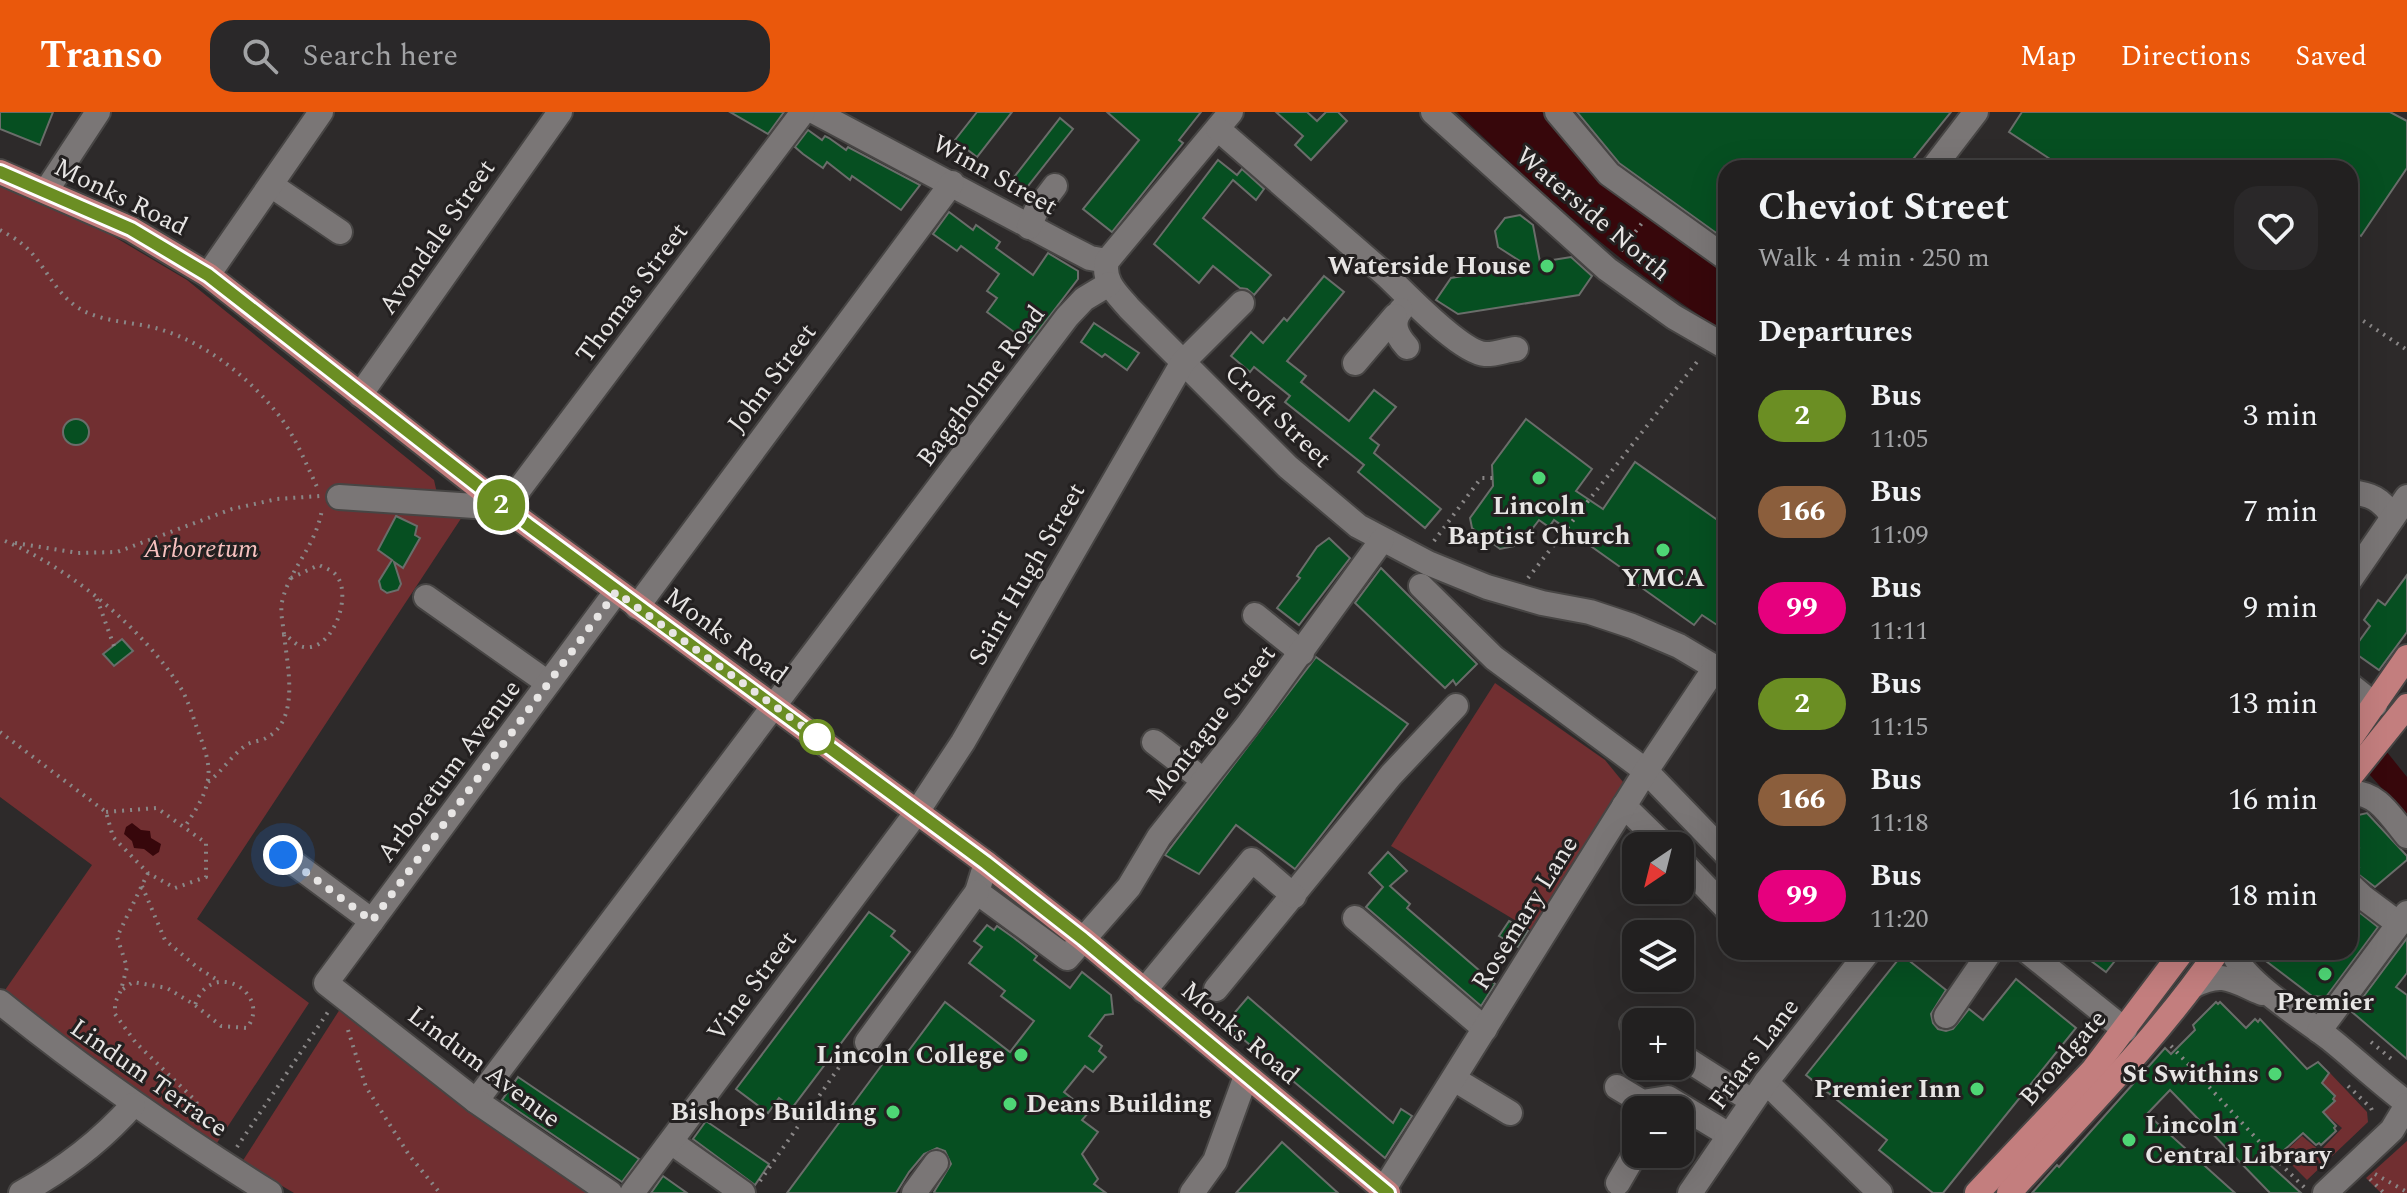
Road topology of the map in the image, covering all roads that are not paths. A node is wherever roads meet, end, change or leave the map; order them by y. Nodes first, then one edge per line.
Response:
1 (98, 112) edge
2 (321, 112) edge
3 (560, 112) edge
4 (803, 112) edge
5 (815, 112) edge
6 (1433, 112) edge
7 (1557, 112) edge
8 (1976, 112) edge
9 (1224, 120) edge
10 (1939, 160) edge
11 (0, 172) edge
12 (952, 183) junction
13 (271, 185) junction
14 (1055, 186) dead end
15 (46, 191) junction
16 (1029, 227) junction
17 (340, 232) dead end
18 (1718, 252) edge
19 (1108, 272) junction
20 (208, 275) junction
21 (1242, 303) dead end
22 (1400, 306) junction
23 (1407, 347) dead end
24 (1717, 347) edge
25 (1516, 349) dead end
26 (1183, 362) junction
27 (1355, 363) dead end
28 (360, 395) junction
29 (2358, 493) edge
30 (330, 496) road end
31 (2400, 507) edge
32 (505, 508) junction
33 (1382, 540) junction
34 (2358, 568) edge
35 (1423, 569) junction
36 (616, 592) junction
37 (426, 597) dead end
38 (637, 607) junction
39 (1255, 615) dead end
40 (1302, 653) junction
41 (2407, 657) edge
42 (1718, 668) edge
43 (1718, 677) edge
44 (548, 683) junction
45 (776, 706) junction
46 (1456, 706) dead end
47 (2363, 721) edge
48 (2398, 723) edge
49 (1154, 742) dead end
50 (2358, 768) edge
51 (1646, 771) junction
52 (1203, 780) junction
53 (2358, 793) edge
54 (1624, 806) junction
55 (917, 812) junction
56 (1651, 832) edge
57 (2407, 836) edge
58 (1718, 846) edge
59 (283, 855) dead end
60 (986, 863) junction
61 (1694, 875) edge
62 (977, 892) junction
63 (2358, 892) edge
64 (1294, 896) junction
65 (1718, 900) edge
66 (1355, 918) dead end
67 (372, 921) junction
68 (2402, 926) edge
69 (1083, 939) junction
70 (1862, 960) edge
71 (1984, 960) edge
72 (2038, 960) edge
73 (2176, 960) edge
74 (2212, 960) edge
75 (2238, 960) edge
76 (2193, 986) junction
77 (1216, 989) dead end
78 (1144, 991) junction
79 (339, 992) joint
80 (2271, 997) junction
81 (0, 1002) edge
82 (1946, 1016) dead end
83 (1485, 1029) junction
84 (2125, 1030) junction
85 (2319, 1031) junction
86 (867, 1042) dead end
87 (1694, 1061) edge
88 (1246, 1076) junction
89 (1454, 1079) junction
90 (1617, 1087) dead end
91 (1759, 1091) junction
92 (1632, 1096) edge
93 (476, 1101) junction
94 (2407, 1104) edge
95 (133, 1105) junction
96 (1510, 1113) dead end
97 (1694, 1118) edge
98 (1729, 1135) junction
99 (671, 1142) junction
100 (936, 1163) dead end
101 (1627, 1168) edge
102 (1618, 1183) dead end
103 (1386, 1191) edge
104 (2311, 1192) edge
105 (21, 1193) edge
106 (270, 1193) edge
107 (610, 1193) edge
108 (632, 1193) edge
109 (743, 1193) edge
110 (914, 1193) edge
111 (1192, 1193) edge
112 (1690, 1193) edge
113 (1880, 1193) edge
114 (1977, 1193) edge
115 (2009, 1193) edge

1 - 15 street
2 - 13 street
3 - 28 street, Avondale Street
4 - 32 street, Thomas Street
5 - 12 street, Winn Street
6 - 24 street, Waterside North
7 - 18 street
8 - 10 street
9 - 19 street, Baggholme Road
9 - 22 street
11 - 15 main road, Monks Road
12 - 16 street, Winn Street
12 - 38 street, John Street
13 - 17 street
13 - 20 street
14 - 16 street
15 - 20 main road, Monks Road
16 - 19 street, Winn Street
19 - 26 street, Croft Street
19 - 45 street, Baggholme Road
20 - 28 main road, Monks Road
21 - 26 street, Saint Hugh Street
22 - 23 street
22 - 25 street
22 - 27 street
26 - 33 street, Croft Street
26 - 55 street, Saint Hugh Street
28 - 32 main road, Monks Road
29 - 31 street
30 - 32 street
31 - 34 street
32 - 36 main road, Monks Road
33 - 35 street, Croft Street
33 - 40 street, Montague Street
35 - 42 street
35 - 51 street, Croft Street
36 - 38 main road, Monks Road
36 - 44 street, Arboretum Avenue
37 - 44 street
38 - 45 main road, Monks Road
39 - 40 street
40 - 52 street, Montague Street
41 - 47 main road
43 - 51 street, Rosemary Lane
44 - 67 street, Arboretum Avenue
45 - 55 main road, Monks Road
45 - 93 street, Baggholme Road
46 - 64 street
48 - 50 main road
49 - 52 street
51 - 54 street, Rosemary Lane
51 - 58 street, Croft Street
52 - 69 street, Montague Street
53 - 57 street
54 - 56 street
54 - 83 street, Rosemary Lane
55 - 60 main road, Monks Road
55 - 99 street, Vine Street
59 - 67 street
60 - 62 street
60 - 69 main road, Monks Road
61 - 65 street
62 - 69 street
62 - 86 street
63 - 68 street
64 - 77 street
64 - 78 street
66 - 83 street
67 - 79 street, Arboretum Avenue
68 - 85 street
69 - 78 main road, Monks Road
70 - 91 street, Friars Lane
71 - 82 street
72 - 84 street
73 - 84 main road, Broadgate
74 - 76 main road, Broadgate
75 - 80 street
76 - 80 street
76 - 115 main road, Broadgate
78 - 88 main road, Monks Road
79 - 93 street, Lindum Avenue
80 - 85 street
81 - 95 street, Lindum Terrace
83 - 89 street, Rosemary Lane
84 - 114 main road, Broadgate
85 - 94 street
87 - 91 street
88 - 103 main road, Monks Road
88 - 111 street
89 - 96 street
89 - 103 street, Rosemary Lane
90 - 92 street
91 - 98 street, Friars Lane
91 - 113 street
93 - 107 street, Lindum Avenue
94 - 104 street
95 - 105 street
95 - 106 street, Lindum Terrace
97 - 98 street
98 - 112 street, Friars Lane
99 - 108 street, Vine Street
99 - 109 street
100 - 110 street
101 - 102 street

